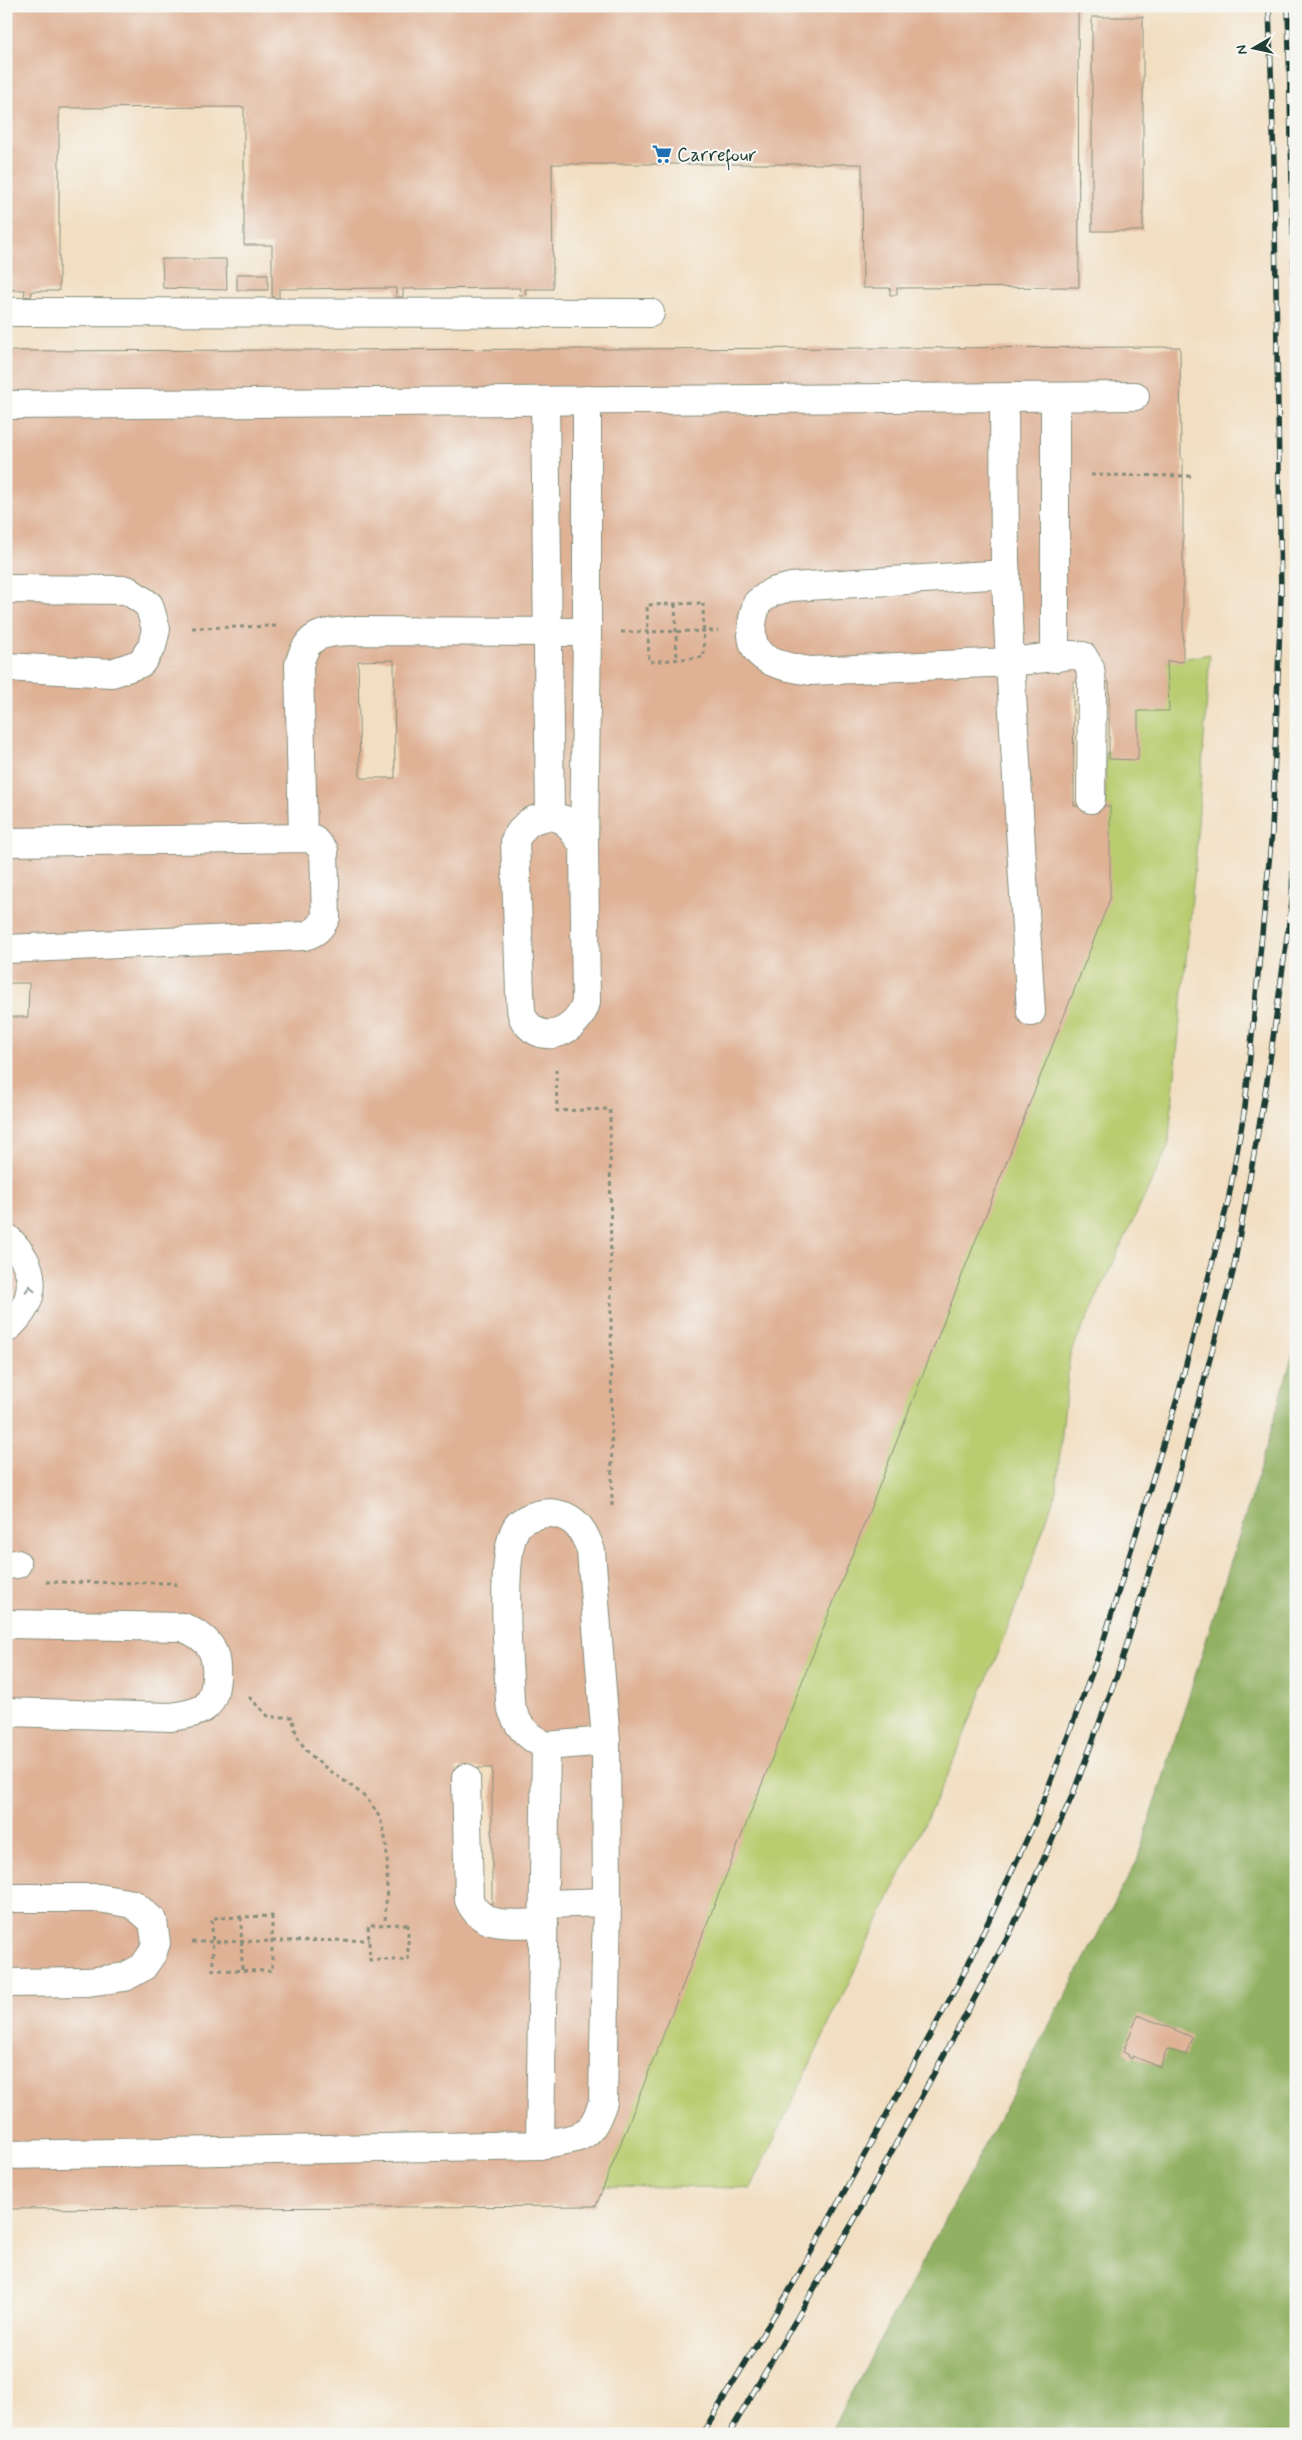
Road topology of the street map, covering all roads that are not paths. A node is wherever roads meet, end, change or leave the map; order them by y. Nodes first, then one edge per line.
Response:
1 (6, 312) edge
2 (650, 313) dead end
3 (1135, 396) dead end
4 (1055, 398) junction
5 (1004, 399) junction
6 (587, 400) junction
7 (545, 402) junction
8 (6, 405) edge
9 (1006, 574) junction
10 (6, 588) edge
11 (587, 632) junction
12 (547, 633) junction
13 (1055, 658) junction
14 (1010, 662) junction
15 (6, 667) edge
16 (1090, 800) dead end
17 (550, 816) junction
18 (303, 837) junction
19 (6, 842) edge
20 (584, 846) junction
21 (6, 948) edge
22 (1031, 1012) dead end
23 (6, 1237) edge
24 (6, 1329) edge
25 (6, 1624) edge
26 (6, 1712) edge
27 (606, 1741) junction
28 (546, 1746) junction
29 (466, 1778) dead end
30 (6, 1898) edge
31 (607, 1902) junction
32 (544, 1913) junction
33 (6, 1983) edge
34 (540, 2145) junction
35 (6, 2155) edge

1 - 2 street
3 - 4 street
4 - 5 street
4 - 13 street
5 - 6 street
5 - 9 street
6 - 7 street
6 - 11 street
7 - 8 street
7 - 12 street
9 - 14 street
9 - 14 street
10 - 15 street
11 - 12 street
11 - 20 street
12 - 17 street
12 - 18 street
13 - 14 street
13 - 16 street
14 - 22 street
17 - 20 street
17 - 20 street
18 - 19 street
18 - 21 street
24 -> 23 street
25 - 26 street
27 - 28 street
27 - 28 street
27 - 31 street
28 - 32 street
29 - 32 street
30 - 33 street
31 - 32 street
31 - 34 street
32 - 34 street
34 - 35 street

